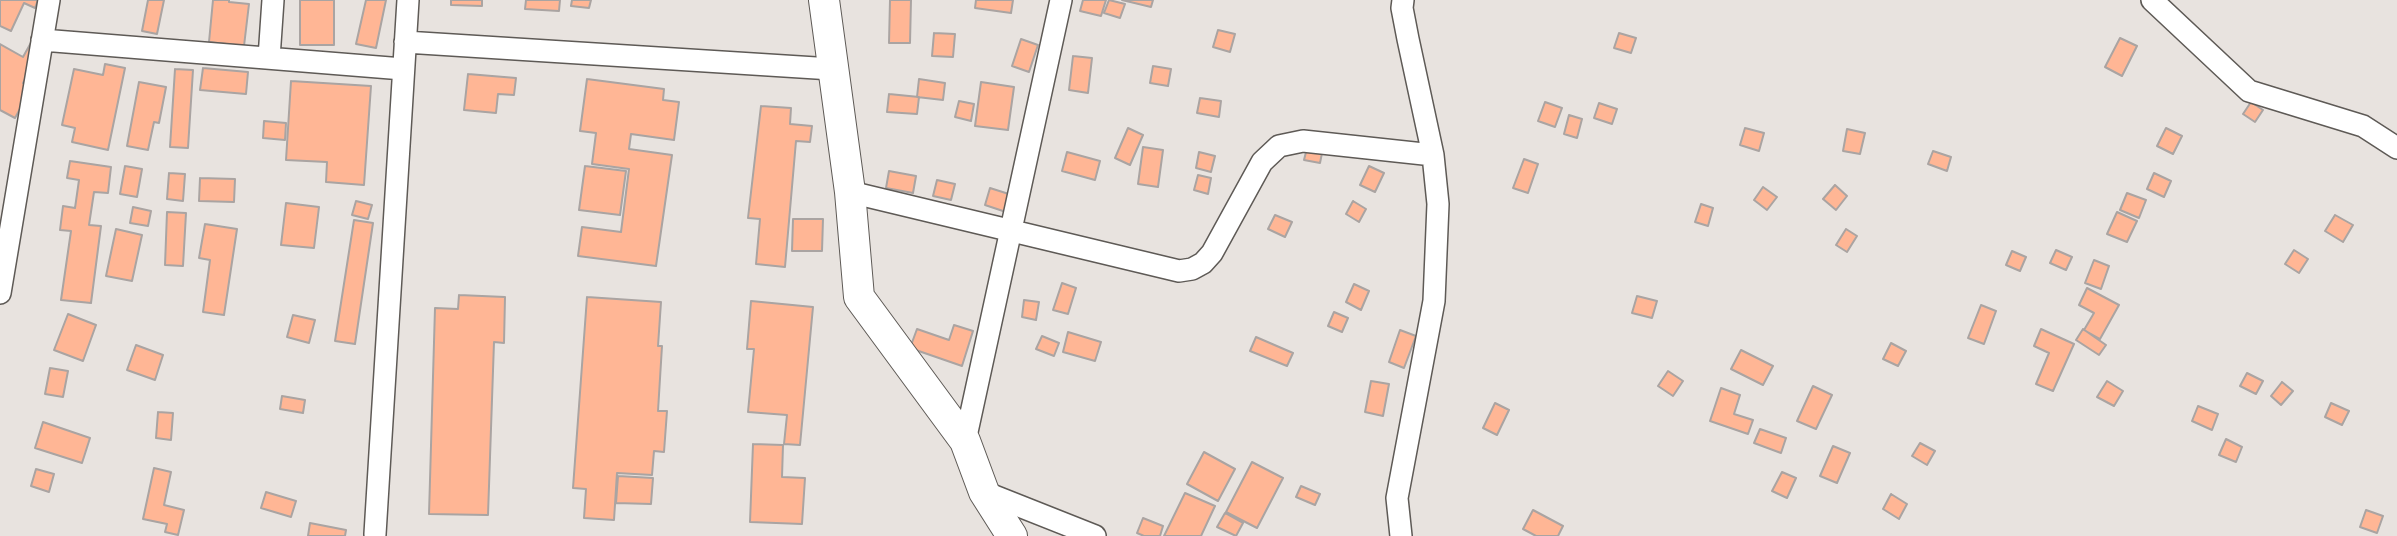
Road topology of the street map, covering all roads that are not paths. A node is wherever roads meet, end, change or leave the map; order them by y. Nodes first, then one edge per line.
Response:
1 (273, 0) edge
2 (408, 0) edge
3 (824, 0) edge
4 (1061, 0) edge
5 (1403, 0) edge
6 (2152, 0) edge
7 (44, 3) edge
8 (42, 40) junction
9 (405, 42) junction
10 (270, 58) junction
11 (403, 69) junction
12 (832, 69) junction
13 (2397, 148) edge
14 (1433, 155) junction
15 (9, 180) edge
16 (850, 192) junction
17 (1011, 231) junction
18 (0, 293) edge
19 (965, 442) junction
20 (984, 492) junction
21 (375, 534) dead end
22 (1012, 536) edge
23 (1095, 536) edge
24 (1401, 536) edge

1 - 10 street
2 - 9 street
3 - 12 street
4 - 17 street
5 - 14 street
6 - 13 street
7 - 8 street
8 - 10 street
8 - 15 street
9 - 11 street
9 - 12 street
10 - 11 street
11 - 21 street
12 - 16 street
14 - 17 street
14 - 24 street
15 - 18 street
16 - 17 street
16 - 19 street
17 - 19 street
19 - 20 street
20 - 22 street
20 - 23 street

